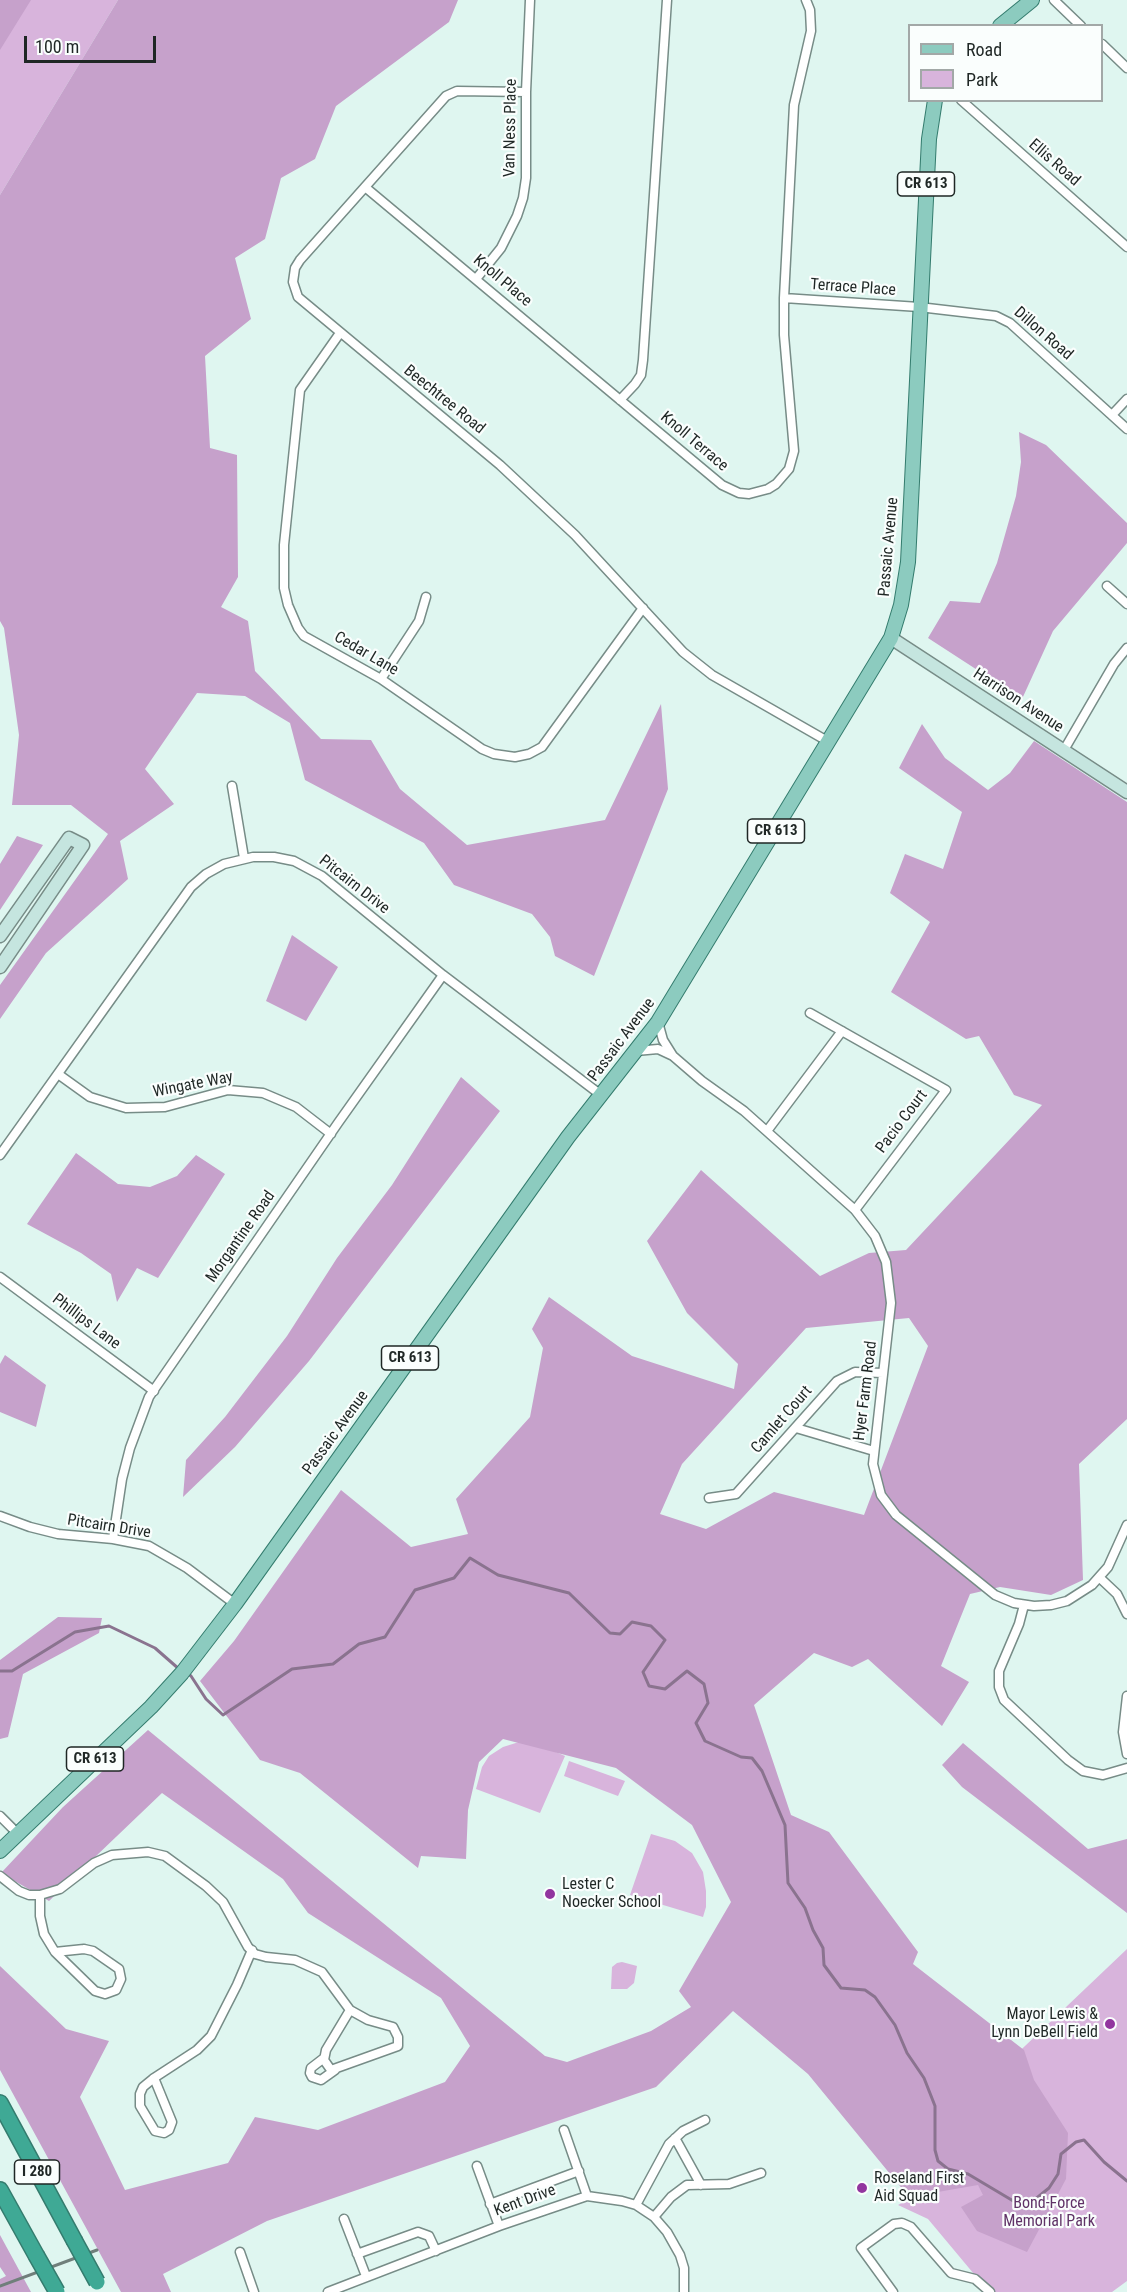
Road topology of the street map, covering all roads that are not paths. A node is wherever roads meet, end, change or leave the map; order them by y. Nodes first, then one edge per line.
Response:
1 (530, 0) edge
2 (667, 0) edge
3 (806, 0) edge
4 (1032, 0) edge
5 (1054, 0) edge
6 (1002, 24) edge
7 (1080, 24) edge
8 (1103, 46) edge
9 (1127, 68) edge
10 (526, 92) junction
11 (935, 102) edge
12 (963, 102) edge
13 (365, 187) junction
14 (1127, 247) edge
15 (476, 279) junction
16 (784, 298) junction
17 (919, 307) junction
18 (340, 333) junction
19 (1127, 399) edge
20 (620, 400) junction
21 (1112, 415) junction
22 (1127, 429) edge
23 (1107, 586) dead end
24 (426, 597) dead end
25 (1127, 604) edge
26 (643, 608) junction
27 (891, 638) junction
28 (1127, 648) edge
29 (381, 679) junction
30 (830, 742) junction
31 (1064, 750) junction
32 (232, 786) dead end
33 (1127, 792) edge
34 (244, 858) junction
35 (0, 936) edge
36 (0, 967) edge
37 (444, 975) junction
38 (810, 1013) dead end
39 (658, 1022) junction
40 (842, 1031) junction
41 (636, 1052) junction
42 (673, 1056) junction
43 (58, 1074) junction
44 (601, 1095) junction
45 (767, 1131) junction
46 (330, 1134) junction
47 (0, 1155) edge
48 (855, 1210) junction
49 (0, 1277) edge
50 (883, 1373) junction
51 (154, 1391) junction
52 (796, 1428) junction
53 (874, 1451) junction
54 (709, 1498) dead end
55 (0, 1516) edge
56 (1127, 1525) edge
57 (113, 1539) junction
58 (1100, 1578) junction
59 (235, 1604) junction
60 (1024, 1605) junction
61 (1127, 1614) edge
62 (1127, 1695) edge
63 (1127, 1754) edge
64 (1127, 1768) edge
65 (0, 1816) edge
66 (17, 1833) junction
67 (0, 1851) edge
68 (0, 1876) edge
69 (40, 1895) junction
70 (252, 1950) junction
71 (55, 1952) junction
72 (350, 2010) junction
73 (324, 2058) junction
74 (335, 2070) junction
75 (154, 2078) junction
76 (0, 2103) edge
77 (705, 2120) dead end
78 (564, 2130) dead end
79 (675, 2138) junction
80 (477, 2166) dead end
81 (579, 2171) junction
82 (760, 2173) dead end
83 (701, 2185) junction
84 (0, 2190) edge
85 (587, 2196) junction
86 (490, 2204) junction
87 (636, 2205) junction
88 (654, 2217) junction
89 (344, 2219) dead end
90 (499, 2226) junction
91 (436, 2251) junction
92 (240, 2252) dead end
93 (357, 2254) junction
94 (366, 2276) junction
95 (99, 2287) edge
96 (57, 2292) edge
97 (254, 2292) edge
98 (328, 2292) edge
99 (684, 2292) edge
100 (893, 2292) edge
101 (990, 2292) edge

1 - 10 street, Van Ness Place
2 - 20 street
3 - 16 street, Knoll Terrace
4 - 6 main road
5 - 7 street
8 - 9 street
10 - 13 street, Beechtree Road
10 - 15 street, Van Ness Place
11 - 17 main road, Passaic Avenue / CR 613
12 - 14 street, Ellis Road
13 - 15 street, Knoll Place
13 - 18 street, Beechtree Road
15 - 20 street, Knoll Place
16 - 17 street, Terrace Place
16 - 20 street, Knoll Terrace
17 - 21 street, Dillon Road
17 - 27 main road, Passaic Avenue / CR 613
18 - 26 street, Beechtree Road
18 - 29 street, Cedar Lane
19 - 21 street
21 - 22 street, Dillon Road
23 - 25 street
24 - 29 street
26 - 29 street, Cedar Lane
26 - 30 street, Beechtree Road
27 - 30 main road, Passaic Avenue / CR 613
27 - 31 street, Harrison Avenue
28 - 31 street
30 - 39 main road, Passaic Avenue / CR 613
31 - 33 street, Harrison Avenue
32 - 34 street
34 - 37 street, Pitcairn Drive
34 - 43 street, Pitcairn Drive
35 - 36 street
37 - 44 street, Pitcairn Drive
37 - 46 street, Morgantine Road
38 - 40 street, Pacio Court
39 - 41 main road, Passaic Avenue / CR 613
39 - 42 street, Hyer Farm Road
40 - 45 street
40 - 48 street, Pacio Court
41 - 42 street, Hyer Farm Road
41 - 44 main road, Passaic Avenue / CR 613
42 - 45 street, Hyer Farm Road
43 - 46 street, Wingate Way
43 - 47 street, Pitcairn Drive
44 - 59 main road, Passaic Avenue / CR 613
45 - 48 street, Hyer Farm Road
46 - 51 street, Morgantine Road
48 - 50 street, Hyer Farm Road
49 - 51 street, Phillips Lane
50 - 52 street, Camlet Court
50 - 53 street, Hyer Farm Road
51 - 57 street, Morgantine Road
52 - 53 street
52 - 54 street, Camlet Court
53 - 60 street, Hyer Farm Road
55 - 57 street, Pitcairn Drive
56 - 58 street, Hyer Farm Road
57 - 59 street, Pitcairn Drive
58 - 60 street, Hyer Farm Road
58 - 61 street
59 - 66 main road, Passaic Avenue / CR 613
60 - 64 street
62 - 63 street
65 - 66 street
66 - 67 main road, Passaic Avenue / CR 613
68 - 69 street
69 - 70 street
69 - 71 street
70 - 72 street
70 - 75 street
71 - 71 street
72 - 73 street
72 - 74 street
73 - 74 street
73 - 74 street
75 - 75 street
76 - 95 highway, I 280, bridge
77 - 79 street
78 - 81 street
79 - 83 street
79 - 87 street
80 - 86 street
81 - 85 street
81 - 86 street
82 - 83 street
83 - 88 street
84 - 96 highway, I 280, bridge
85 - 87 street, Kent Drive
85 - 90 street, Kent Drive
86 - 90 street
87 - 88 street, Kent Drive
88 - 99 street, Kent Drive
89 - 93 street
90 - 91 street, Kent Drive
91 - 93 street
91 - 94 street, Kent Drive
92 - 97 street
93 - 94 street
94 - 98 street, Kent Drive
100 - 101 street

